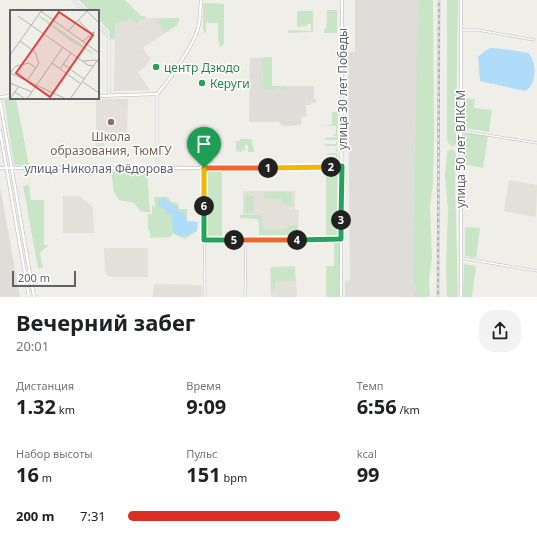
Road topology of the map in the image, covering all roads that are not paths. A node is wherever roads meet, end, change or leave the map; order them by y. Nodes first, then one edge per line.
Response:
1 (73, 0) edge
2 (200, 0) edge
3 (342, 0) edge
4 (461, 0) edge
5 (83, 10) edge
6 (99, 26) edge
7 (461, 30) junction
8 (534, 40) dead end
9 (157, 94) junction
10 (10, 96) edge
11 (99, 96) edge
12 (109, 96) junction
13 (0, 97) edge
14 (0, 101) edge
15 (0, 131) edge
16 (460, 131) junction
17 (537, 143) edge
18 (342, 166) junction
19 (0, 168) edge
20 (7, 168) junction
21 (12, 168) junction
22 (157, 168) junction
23 (204, 168) junction
24 (341, 239) junction
25 (204, 240) junction
26 (246, 240) junction
27 (461, 258) junction
28 (536, 270) edge
29 (29, 297) edge
30 (34, 297) edge
31 (205, 297) edge
32 (245, 297) edge
33 (341, 297) edge
34 (461, 297) edge

1 - 5 street
2 - 9 street
3 - 18 street, улица 30 лет Победы
4 - 7 street, улица 50 лет ВЛКСМ
6 - 12 street
7 - 8 street
7 - 16 street, улица 50 лет ВЛКСМ
9 - 12 street
9 - 22 street
10 - 13 street
11 - 12 street
14 - 21 street
15 - 20 street
16 - 17 street
16 - 27 street, улица 50 лет ВЛКСМ
18 - 23 street, улица Николая Фёдорова
18 - 24 street, улица 30 лет Победы
19 - 20 street, улица Николая Фёдорова
20 - 21 street, улица Николая Фёдорова
20 - 29 street
21 - 22 street, улица Николая Фёдорова
21 - 30 street
22 - 23 street, улица Николая Фёдорова
23 - 25 street
24 - 26 street
24 - 33 street, улица 30 лет Победы
25 - 26 street
25 - 31 street
26 - 32 street
27 - 28 street
27 - 34 street, улица 50 лет ВЛКСМ

